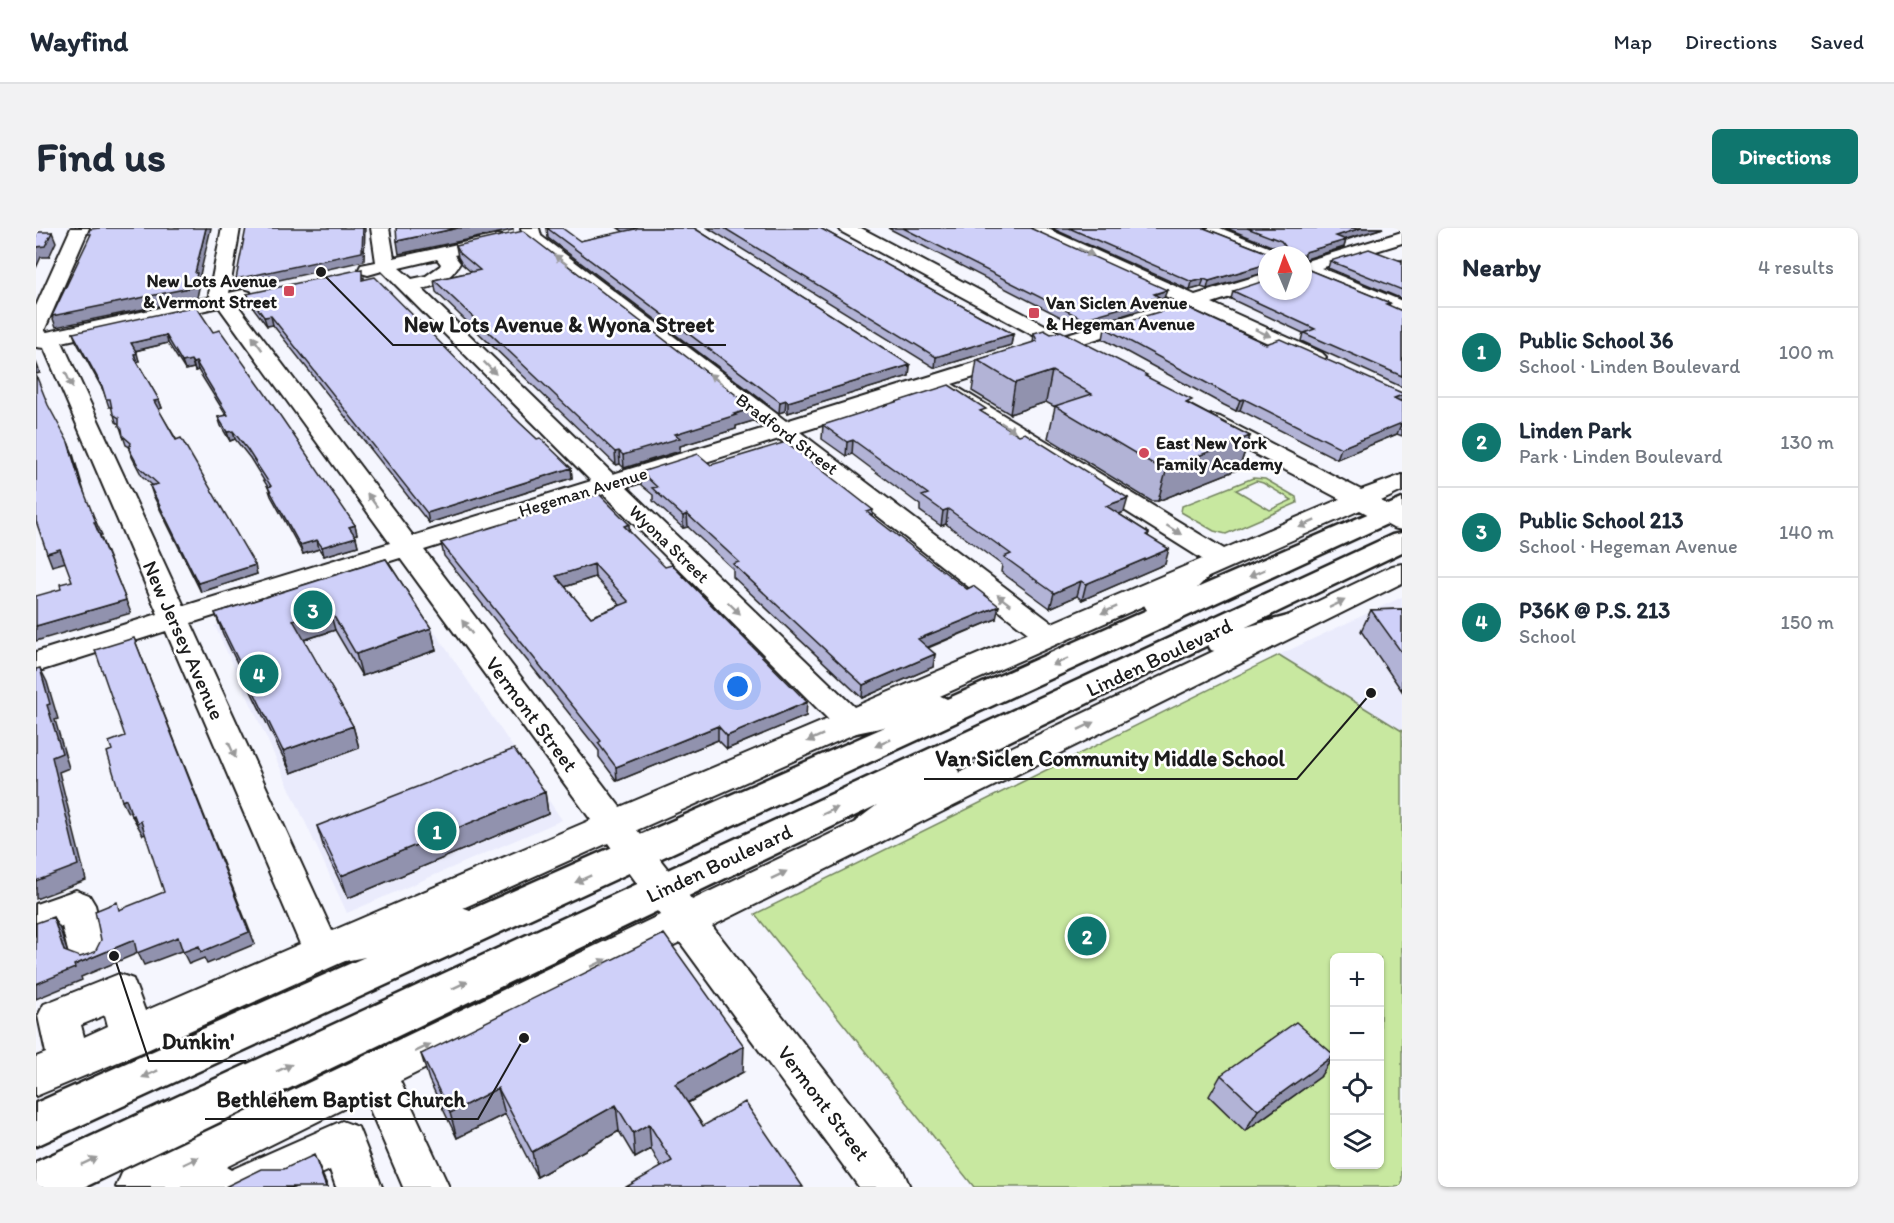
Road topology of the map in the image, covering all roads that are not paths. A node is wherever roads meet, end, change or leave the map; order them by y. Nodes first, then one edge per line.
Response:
1 (231, 228) edge
2 (380, 228) edge
3 (848, 228) edge
4 (1032, 228) edge
5 (1205, 228) edge
6 (1376, 228) edge
7 (538, 230) edge
8 (73, 231) edge
9 (100, 231) edge
10 (1402, 237) edge
11 (1258, 249) edge
12 (441, 253) junction
13 (386, 265) junction
14 (1312, 265) edge
15 (1312, 272) edge
16 (349, 273) edge
17 (1258, 282) edge
18 (407, 286) junction
19 (263, 291) edge
20 (225, 300) junction
21 (1194, 302) junction
22 (1402, 308) edge
23 (38, 336) edge
24 (1062, 343) junction
25 (1095, 360) edge
26 (912, 367) edge
27 (1337, 367) edge
28 (936, 382) junction
29 (1188, 409) edge
30 (782, 430) junction
31 (1402, 482) edge
32 (608, 484) junction
33 (1391, 517) edge
34 (407, 547) junction
35 (1212, 565) junction
36 (1402, 572) edge
37 (175, 619) junction
38 (1296, 623) junction
39 (1122, 634) junction
40 (1050, 636) junction
41 (36, 662) edge
42 (1142, 665) junction
43 (1003, 688) junction
44 (851, 723) junction
45 (979, 741) junction
46 (869, 831) junction
47 (626, 840) junction
48 (674, 905) junction
49 (522, 906) junction
50 (36, 920) edge
51 (332, 950) junction
52 (92, 971) junction
53 (45, 1015) edge
54 (132, 1036) junction
55 (52, 1069) edge
56 (375, 1072) junction
57 (36, 1125) edge
58 (223, 1185) edge
59 (36, 1186) edge
60 (139, 1187) edge
61 (359, 1187) edge
62 (426, 1187) edge
63 (887, 1187) edge

1 - 20 street
2 - 13 street
3 - 24 street
4 -> 21 street
5 - 11 street
6 - 10 street
7 - 12 street
30 -> 7 street, Bradford Street
8 - 9 street
8 - 23 street
10 - 14 street
12 - 13 street
12 - 18 street
13 - 16 street
13 - 18 street, Wyona Street
15 - 22 street
17 - 21 street, Hegeman Avenue
18 -> 32 street, Wyona Street
19 - 20 street
20 - 23 street
34 -> 20 street, Vermont Street
21 - 24 street, Hegeman Avenue
21 -> 27 street
23 -> 37 street, New Jersey Avenue
24 - 25 street
24 - 28 street, Hegeman Avenue
26 - 28 street
28 - 30 street, Hegeman Avenue
28 -> 35 street
29 - 33 street
30 - 32 street, Hegeman Avenue
40 -> 30 street, Bradford Street
31 - 33 street, Linden Boulevard
32 - 34 street, Hegeman Avenue
32 -> 44 street, Wyona Street
33 -> 35 street, Linden Boulevard
33 -> 39 highway, Linden Boulevard
33 - 42 highway, Linden Boulevard
34 - 37 street, Hegeman Avenue
47 -> 34 street, Vermont Street
35 - 39 highway
35 -> 40 street, Linden Boulevard
38 -> 36 street, Linden Boulevard
37 - 41 street, Hegeman Avenue
37 -> 51 street, New Jersey Avenue
38 - 42 highway
46 -> 38 street, Linden Boulevard
39 -> 43 highway, Linden Boulevard
40 - 44 street, Linden Boulevard
42 - 45 highway, Linden Boulevard
43 - 44 highway
43 -> 47 highway, Linden Boulevard
44 -> 47 street, Linden Boulevard
45 - 46 highway
48 -> 45 highway, Linden Boulevard
48 -> 46 street, Linden Boulevard
47 - 48 street, Vermont Street
47 -> 49 highway, Linden Boulevard
47 - 51 street, Linden Boulevard
56 -> 48 street, Linden Boulevard
59 -> 48 highway, Linden Boulevard
48 - 63 street, Vermont Street
49 - 51 highway
49 -> 57 highway, Linden Boulevard
50 - 52 street
51 - 54 street, Linden Boulevard
52 - 53 street
52 - 54 street
53 - 55 street
54 - 55 street, Linden Boulevard
60 -> 56 street, Linden Boulevard
56 - 62 street
58 - 61 street

